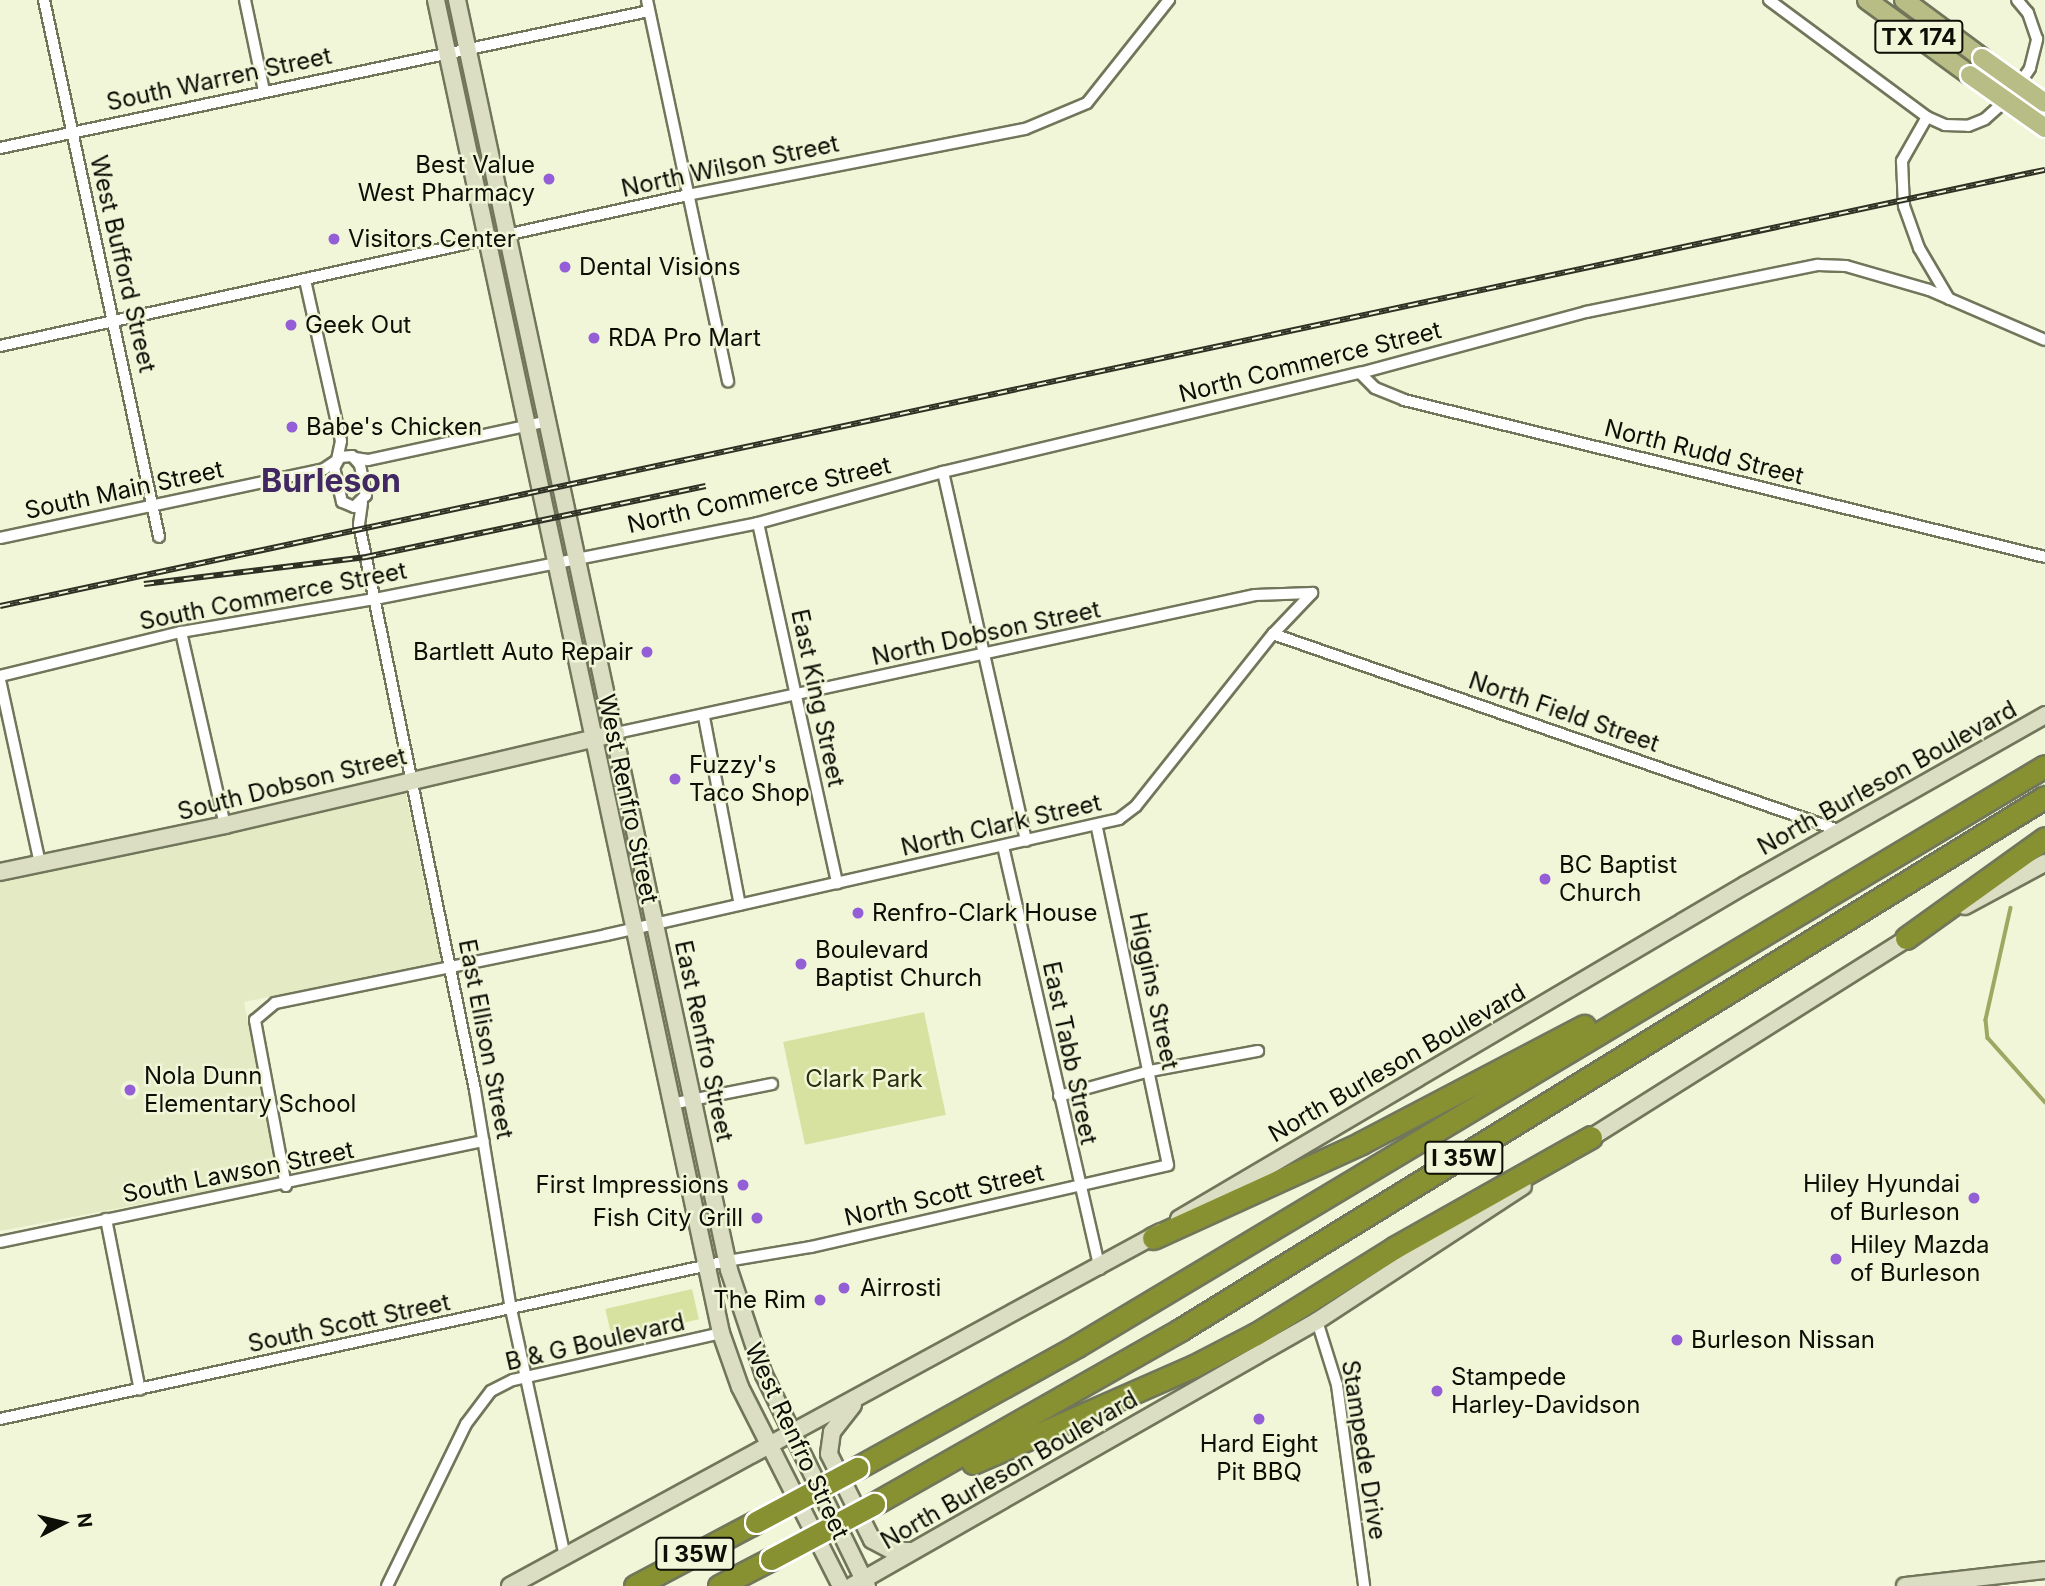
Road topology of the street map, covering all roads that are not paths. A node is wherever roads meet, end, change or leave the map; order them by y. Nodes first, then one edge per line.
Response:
1 (44, 0) edge
2 (245, 0) edge
3 (436, 0) edge
4 (457, 0) edge
5 (1169, 0) edge
6 (1769, 0) edge
7 (1867, 0) edge
8 (1904, 0) edge
9 (2017, 0) edge
10 (648, 6) edge
11 (466, 46) junction
12 (447, 51) junction
13 (264, 91) junction
14 (2045, 103) edge
15 (1927, 117) junction
16 (2045, 128) edge
17 (72, 132) junction
18 (0, 148) edge
19 (688, 195) junction
20 (506, 234) junction
21 (486, 239) junction
22 (305, 280) junction
23 (1949, 299) junction
24 (116, 321) junction
25 (2045, 340) edge
26 (0, 346) edge
27 (1360, 373) junction
28 (728, 382) dead end
29 (549, 421) junction
30 (525, 426) junction
31 (341, 441) junction
32 (353, 457) junction
33 (337, 461) junction
34 (943, 472) junction
35 (362, 503) junction
36 (152, 505) junction
37 (346, 505) junction
38 (758, 523) junction
39 (360, 527) junction
40 (159, 537) dead end
41 (0, 538) edge
42 (578, 557) junction
43 (2045, 557) edge
44 (554, 561) junction
45 (375, 599) junction
46 (181, 632) junction
47 (1273, 634) junction
48 (984, 655) junction
49 (0, 678) edge
50 (796, 697) junction
51 (2045, 715) edge
52 (705, 717) junction
53 (616, 733) junction
54 (593, 737) junction
55 (2045, 750) edge
56 (2045, 766) edge
57 (412, 778) junction
58 (2045, 797) edge
59 (1978, 804) junction
60 (225, 825) junction
61 (1097, 827) junction
62 (1841, 831) junction
63 (2045, 838) edge
64 (1026, 841) junction
65 (1003, 846) junction
66 (2045, 863) edge
67 (40, 864) junction
68 (0, 872) edge
69 (837, 883) junction
70 (740, 905) junction
71 (655, 922) junction
72 (631, 926) junction
73 (1761, 933) junction
74 (1906, 938) junction
75 (452, 968) junction
76 (1258, 1051) dead end
77 (1150, 1071) junction
78 (772, 1084) dead end
79 (1059, 1096) junction
80 (693, 1099) junction
81 (671, 1104) junction
82 (1591, 1137) junction
83 (484, 1141) junction
84 (1168, 1165) joint
85 (286, 1186) junction
86 (1078, 1186) junction
87 (106, 1219) junction
88 (1153, 1238) junction
89 (0, 1241) edge
90 (727, 1261) junction
91 (707, 1265) junction
92 (1100, 1269) junction
93 (511, 1309) junction
94 (1317, 1321) junction
95 (722, 1334) junction
96 (526, 1377) junction
97 (140, 1390) junction
98 (859, 1398) junction
99 (0, 1419) edge
100 (792, 1434) junction
101 (770, 1446) junction
102 (874, 1504) junction
103 (911, 1551) junction
104 (565, 1557) junction
105 (2045, 1570) edge
106 (862, 1584) edge
107 (387, 1586) edge
108 (510, 1586) edge
109 (635, 1586) edge
110 (719, 1586) edge
111 (841, 1586) edge
112 (1364, 1586) edge
113 (1905, 1586) edge

1 - 17 street, West Bufford Street
2 - 13 street
3 - 12 main road, West Renfro Street
4 - 11 main road
5 - 19 street, North Wilson Street
6 - 15 street
7 - 16 main road, TX 174, bridge
8 - 14 main road, bridge
9 - 15 street
10 - 11 street, South Warren Street
10 - 19 street
11 - 12 street, South Warren Street
11 - 20 main road
12 - 13 street, South Warren Street
12 - 21 main road, West Renfro Street
13 - 17 street, South Warren Street
15 - 23 street
17 - 18 street, South Warren Street
17 - 24 street, West Bufford Street
19 - 20 street, North Wilson Street
19 - 28 street
20 - 21 street, North Wilson Street
20 - 29 main road
21 - 22 street, North Wilson Street
21 - 30 main road, West Renfro Street
22 - 24 street, North Wilson Street
22 - 31 street
23 - 25 street, North Commerce Street
23 - 27 street, North Commerce Street
24 - 26 street, North Wilson Street
24 - 36 street, West Bufford Street
27 - 34 street, North Commerce Street
27 - 43 street, North Rudd Street
29 - 30 street
29 - 42 main road, East Renfro Street
30 - 32 street
30 - 44 main road, West Renfro Street
31 - 32 street, East Ellison Street
31 - 33 street, East Ellison Street
32 - 33 street
32 - 35 street, East Ellison Street
33 - 36 street, South Main Street
33 - 37 street, East Ellison Street
34 - 38 street, North Commerce Street
34 - 48 street
35 - 37 street
35 - 39 street, East Ellison Street
36 - 40 street, West Bufford Street
36 - 41 street, South Main Street
37 - 39 street, East Ellison Street
38 - 42 street, North Commerce Street
38 - 50 street, East King Street
39 - 45 street, East Ellison Street
42 - 44 street, North Commerce Street
42 - 53 main road, East Renfro Street
44 - 45 street, South Commerce Street
44 - 54 main road, West Renfro Street
45 - 46 street, South Commerce Street
45 - 57 street, East Ellison Street
46 - 49 street, South Commerce Street
46 - 60 street
47 - 48 street, North Dobson Street
47 - 61 street, North Clark Street
47 - 62 street, North Field Street
48 - 50 street, North Dobson Street
48 - 64 street
49 - 67 street
50 - 52 street, North Dobson Street
50 - 69 street, East King Street
51 - 62 main road, North Burleson Boulevard
52 - 53 street, North Dobson Street
52 - 70 street
53 - 54 main road, South Dobson Street
53 - 71 main road, East Renfro Street
54 - 57 main road, South Dobson Street
54 - 72 main road, West Renfro Street
55 - 59 highway
56 - 59 highway, I 35W
57 - 60 main road, South Dobson Street
57 - 75 street, East Ellison Street
58 - 102 highway, I 35W
59 - 73 highway, I 35W
60 - 67 main road, South Dobson Street
61 - 64 street, North Clark Street
61 - 77 street, Higgins Street
62 - 88 main road, North Burleson Boulevard
63 - 74 highway
64 - 65 street, North Clark Street
65 - 69 street, North Clark Street
65 - 79 street, East Tabb Street
66 - 74 main road, North Burleson Boulevard
67 - 68 main road, South Dobson Street
69 - 70 street, North Clark Street
70 - 71 street, North Clark Street
71 - 72 street, North Clark Street
71 - 80 main road, East Renfro Street
72 - 75 street, North Clark Street
72 - 81 main road, West Renfro Street
73 - 88 highway
73 - 109 highway, I 35W, bridge
74 - 82 main road, North Burleson Boulevard
75 - 83 street, East Ellison Street
75 - 85 street, North Clark Street
76 - 77 street
77 - 79 street
77 - 84 street, Higgins Street
78 - 80 street
79 - 86 street, East Tabb Street
80 - 81 street
80 - 90 main road, East Renfro Street
81 - 91 main road, West Renfro Street
82 - 94 main road, North Burleson Boulevard
82 - 102 highway
83 - 85 street, South Lawson Street
83 - 93 street, East Ellison Street
84 - 86 street, North Scott Street
85 - 87 street, South Lawson Street
86 - 90 street, North Scott Street
86 - 92 street, East Tabb Street
87 - 89 street, South Lawson Street
87 - 97 street
88 - 92 main road, North Burleson Boulevard
90 - 91 street, North Scott Street
90 - 100 main road, East Renfro Street
91 - 93 street, South Scott Street
91 - 95 main road, West Renfro Street
92 - 98 main road, North Burleson Boulevard
93 - 96 street, East Ellison Street
93 - 97 street, South Scott Street
94 - 103 main road, North Burleson Boulevard
94 - 112 street, Stampede Drive
95 - 96 street, B & G Boulevard
95 - 101 main road, West Renfro Street
96 - 104 street, East Ellison Street
96 - 107 street, B & G Boulevard
97 - 99 street, South Scott Street
98 - 100 main road, North Burleson Boulevard
98 - 103 main road
100 - 101 main road, North Burleson Boulevard
100 - 106 main road, West Renfro Street
101 - 104 main road, North Burleson Boulevard
101 - 111 main road, West Renfro Street
102 - 110 highway, I 35W, bridge
103 - 106 main road, North Burleson Boulevard
104 - 108 main road, North Burleson Boulevard
105 - 113 main road

